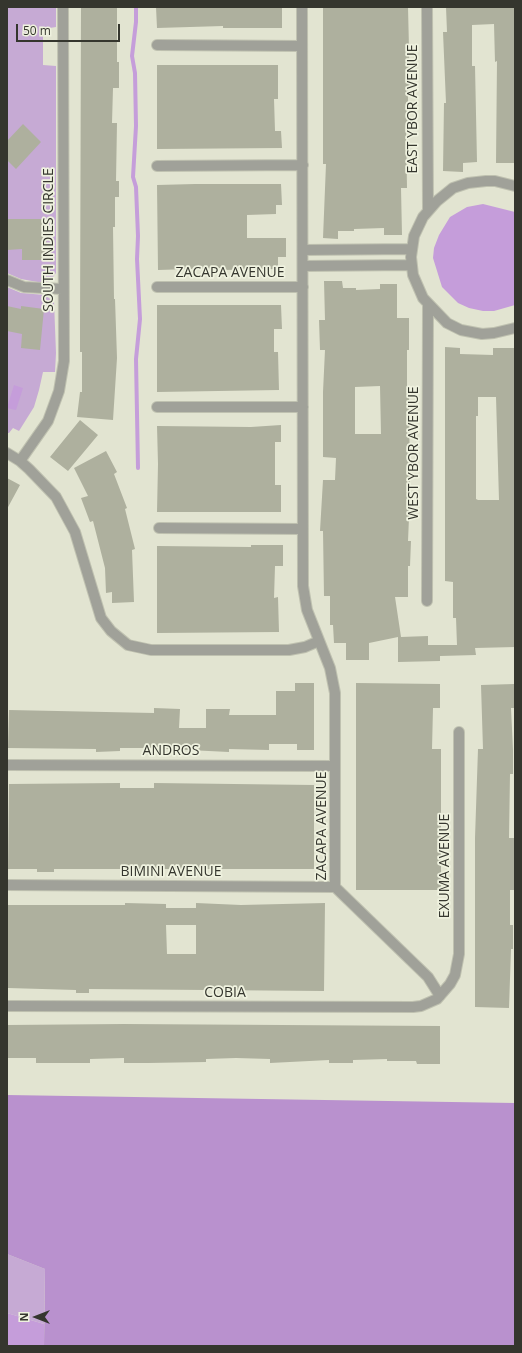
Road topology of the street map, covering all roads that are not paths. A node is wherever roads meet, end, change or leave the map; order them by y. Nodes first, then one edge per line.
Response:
1 (63, 7) edge
2 (302, 7) edge
3 (427, 7) edge
4 (157, 45) dead end
5 (302, 46) junction
6 (303, 165) junction
7 (158, 166) dead end
8 (515, 186) edge
9 (428, 211) junction
10 (303, 250) junction
11 (411, 257) junction
12 (303, 266) junction
13 (7, 280) edge
14 (303, 286) junction
15 (157, 287) dead end
16 (62, 289) junction
17 (428, 305) junction
18 (515, 328) edge
19 (158, 407) dead end
20 (303, 407) junction
21 (7, 453) edge
22 (20, 461) junction
23 (159, 528) dead end
24 (303, 529) junction
25 (427, 601) dead end
26 (319, 641) junction
27 (459, 732) dead end
28 (7, 765) edge
29 (335, 766) junction
30 (7, 886) edge
31 (335, 886) junction
32 (440, 996) junction
33 (7, 1006) edge

1 - 16 street, SOUTH INDIES CIRCLE
2 - 5 street, ZACAPA AVENUE
3 - 9 street, EAST YBOR AVENUE
4 - 5 street
5 - 6 street, ZACAPA AVENUE
6 - 7 street
6 - 10 street, ZACAPA AVENUE
8 - 9 street
9 - 11 street
10 - 11 street
10 - 12 street, ZACAPA AVENUE
11 - 12 street
11 - 17 street
12 - 14 street, ZACAPA AVENUE
13 - 16 street
14 - 15 street, ZACAPA AVENUE
14 - 20 street, ZACAPA AVENUE
16 - 22 street, SOUTH INDIES CIRCLE
17 - 18 street
17 - 25 street, WEST YBOR AVENUE
19 - 20 street
20 - 24 street, ZACAPA AVENUE
21 - 22 street
22 - 26 street
23 - 24 street
24 - 26 street, ZACAPA AVENUE
26 - 29 street, ZACAPA AVENUE
27 - 32 street, EXUMA AVENUE
28 - 29 street, ANDROS
29 - 31 street, ZACAPA AVENUE
30 - 31 street, BIMINI AVENUE
31 - 32 street, ZACAPA AVENUE
32 - 33 street, COBIA

